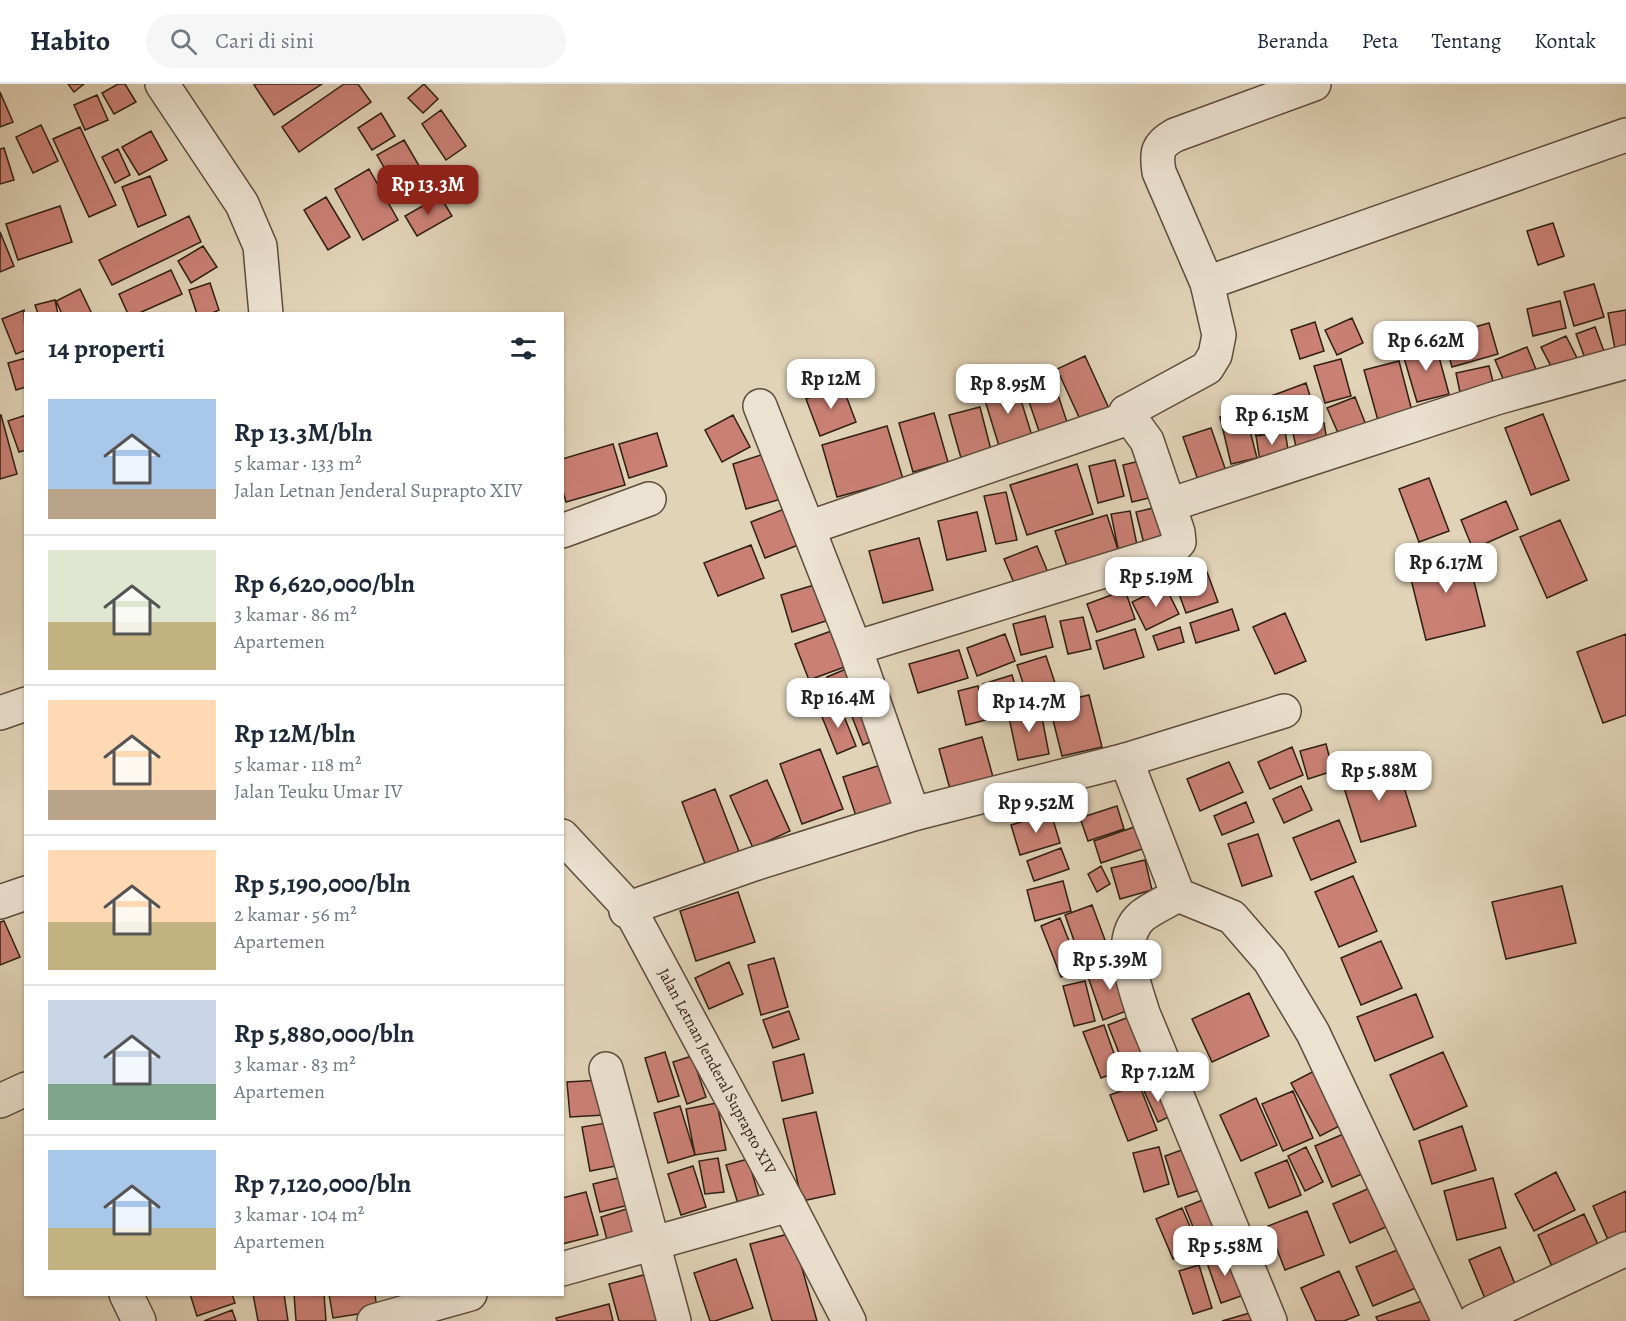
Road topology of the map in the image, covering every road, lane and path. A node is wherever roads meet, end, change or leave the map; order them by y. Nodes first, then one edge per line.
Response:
1 (162, 84) edge
2 (1314, 84) edge
3 (1626, 135) edge
4 (1207, 283) junction
5 (266, 312) edge
6 (1626, 362) edge
7 (760, 406) dead end
8 (1126, 412) junction
9 (650, 499) dead end
10 (1169, 505) junction
11 (808, 528) junction
12 (564, 530) edge
13 (855, 648) junction
14 (1284, 711) dead end
15 (1126, 760) junction
16 (912, 814) junction
17 (564, 838) edge
18 (24, 894) edge
19 (1178, 895) junction
20 (0, 902) edge
21 (627, 909) junction
22 (606, 1069) dead end
23 (24, 1090) edge
24 (0, 1101) edge
25 (789, 1205) junction
26 (653, 1244) junction
27 (1626, 1248) edge
28 (564, 1268) edge
29 (127, 1296) edge
30 (463, 1296) edge
31 (139, 1321) edge
32 (374, 1321) edge
33 (674, 1321) edge
34 (849, 1321) edge
35 (1270, 1321) edge
36 (1449, 1321) edge
37 (1474, 1321) edge

1 - 5 street
2 - 4 street
3 - 4 street
4 - 8 street
6 - 10 street
7 - 11 street
8 - 10 street
8 - 11 street
9 - 12 street
10 - 13 street
11 - 13 street
13 - 16 street
14 - 15 street
15 - 16 street
15 - 19 street
16 - 21 street
17 - 21 street, Jalan Letnan Jenderal Suprapto XIV
18 - 20 street
19 - 35 street
19 - 36 street
21 - 25 street, Jalan Letnan Jenderal Suprapto XIV
22 - 26 street
23 - 24 street
25 - 26 street
25 - 34 street, Jalan Letnan Jenderal Suprapto XIV
26 - 28 street
26 - 33 street
27 - 37 street
29 - 31 street
30 - 32 street

